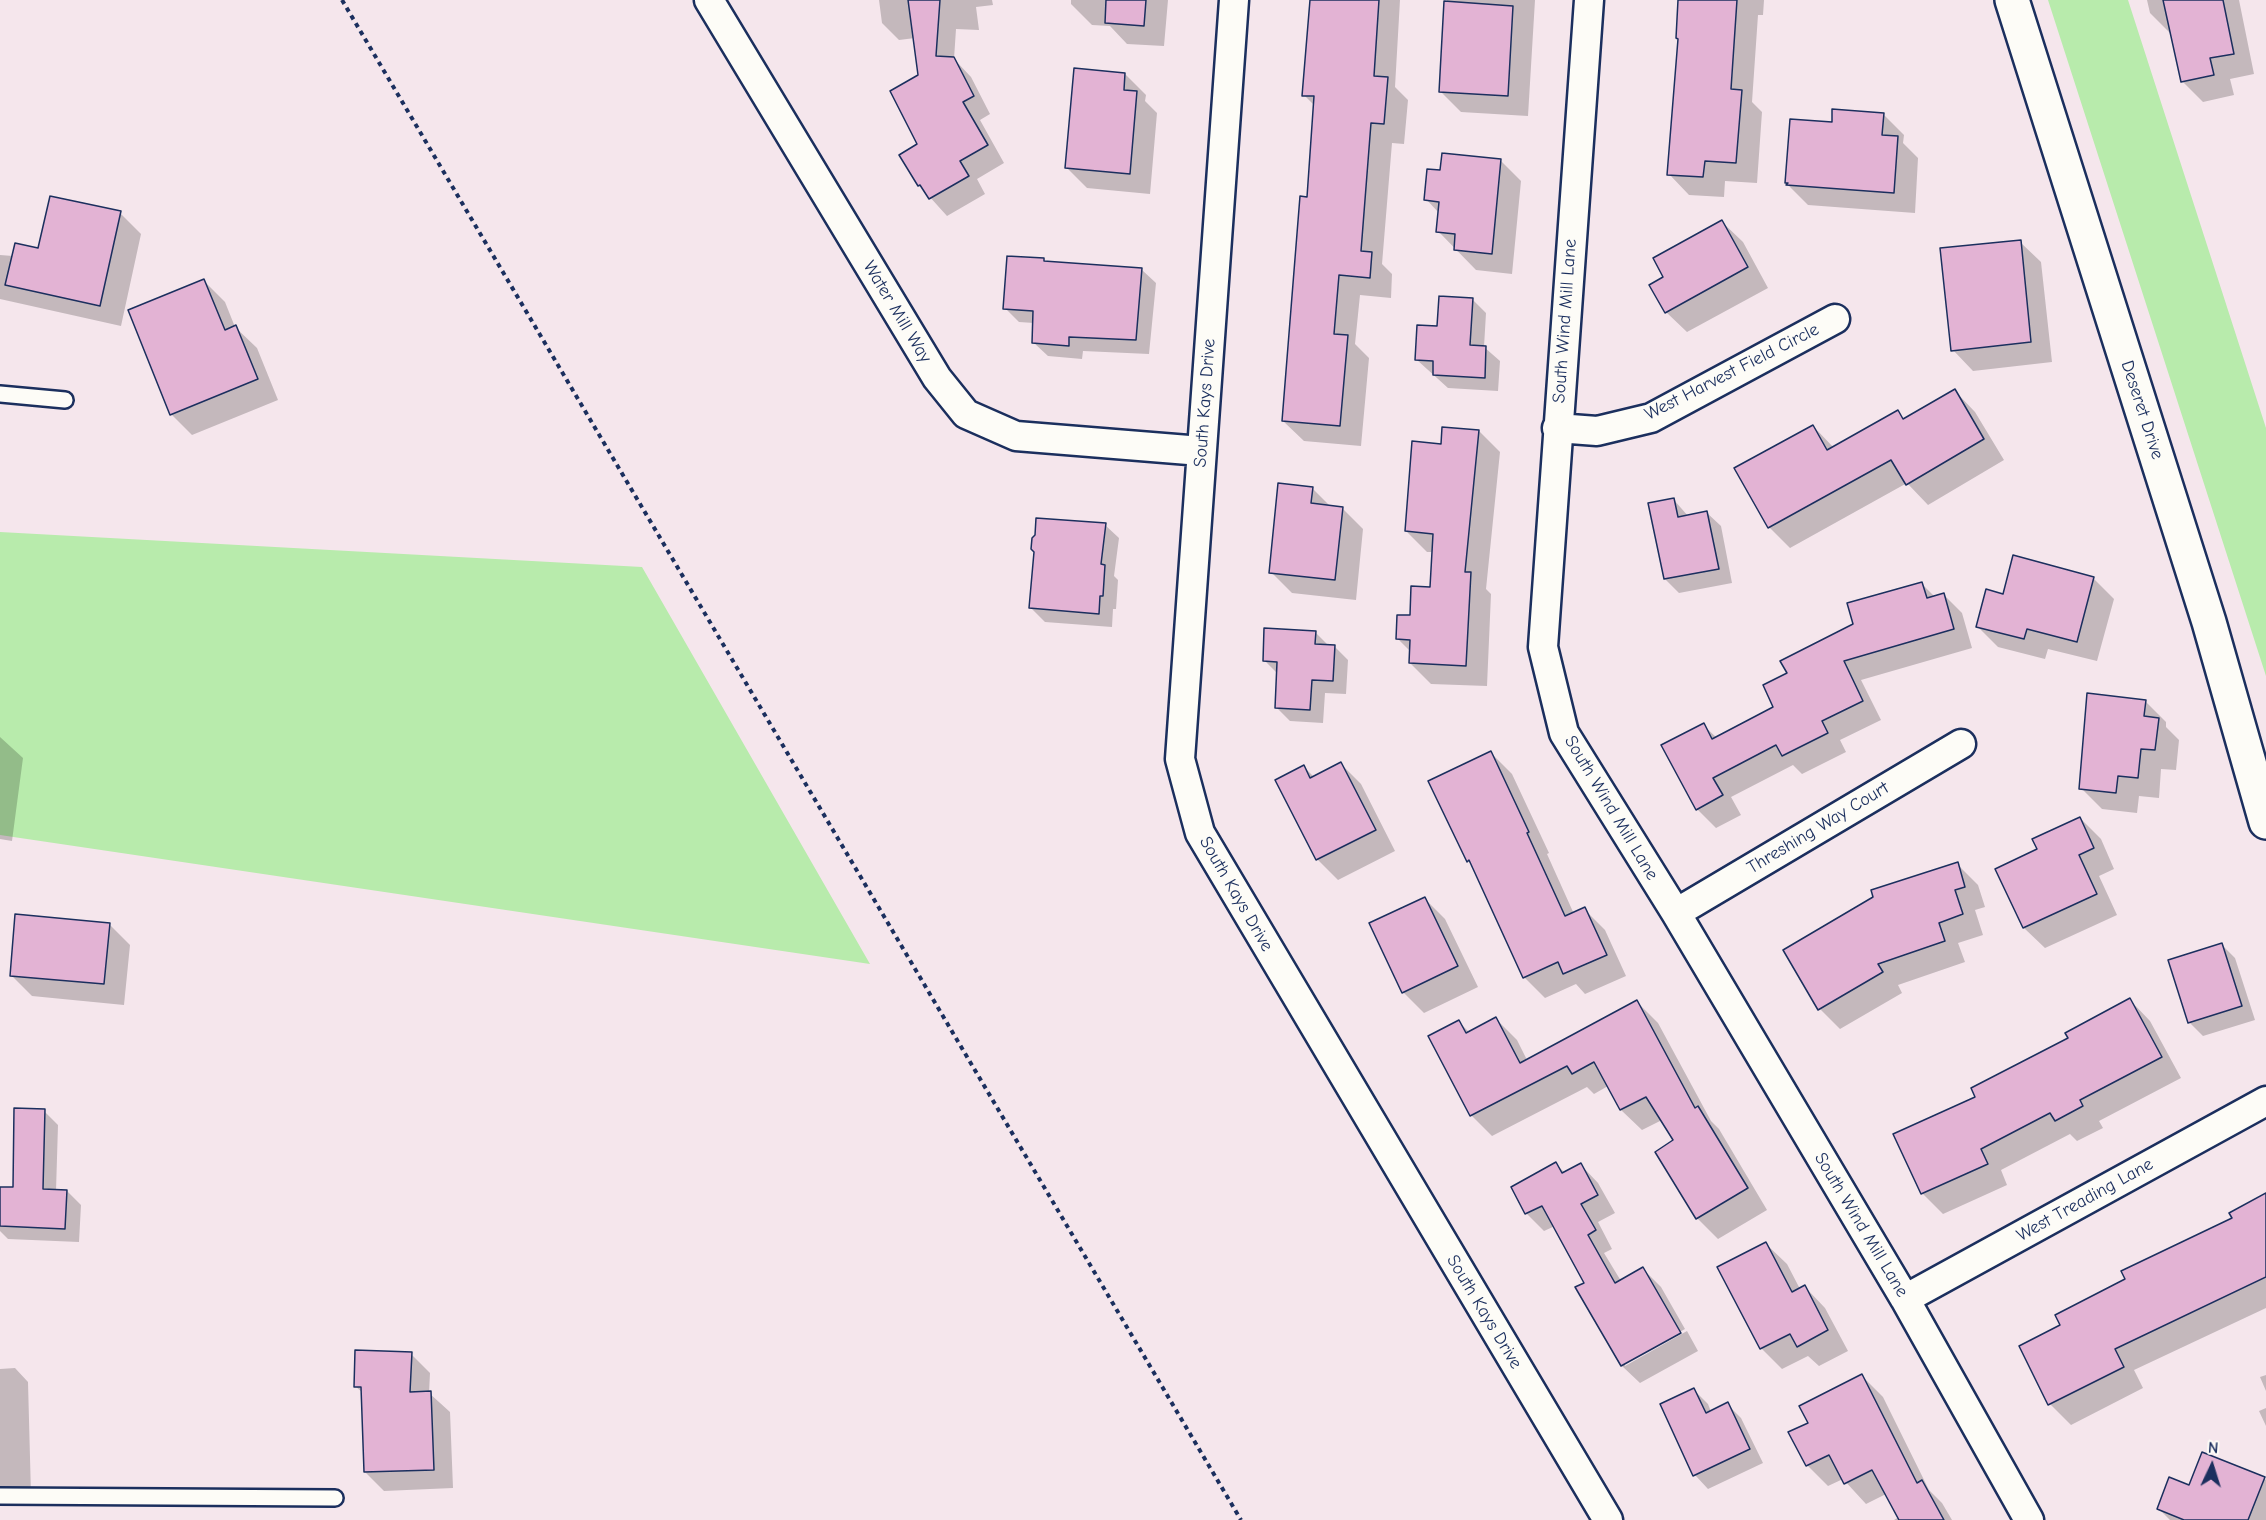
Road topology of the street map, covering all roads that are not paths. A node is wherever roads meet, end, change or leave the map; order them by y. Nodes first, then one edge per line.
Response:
1 (709, 0) edge
2 (1234, 0) edge
3 (1589, 0) edge
4 (2012, 0) edge
5 (1835, 319) dead end
6 (0, 394) edge
7 (65, 400) dead end
8 (1557, 428) junction
9 (1202, 451) junction
10 (1961, 744) dead end
11 (2266, 822) edge
12 (1676, 913) junction
13 (2266, 1101) edge
14 (1905, 1299) junction
15 (0, 1496) edge
16 (335, 1498) dead end
17 (1608, 1520) edge
18 (2029, 1520) edge

1 - 9 street, Water Mill Way
2 - 9 street, South Kays Drive
3 - 8 street, South Wind Mill Lane
4 - 11 street, Deseret Drive
5 - 8 street, West Harvest Field Circle
6 - 7 lane
8 - 12 street, South Wind Mill Lane
9 - 17 street, South Kays Drive
10 - 12 street, Threshing Way Court
12 - 14 street, South Wind Mill Lane
13 - 14 street, West Treading Lane
14 - 18 street, South Wind Mill Lane
15 - 16 lane

